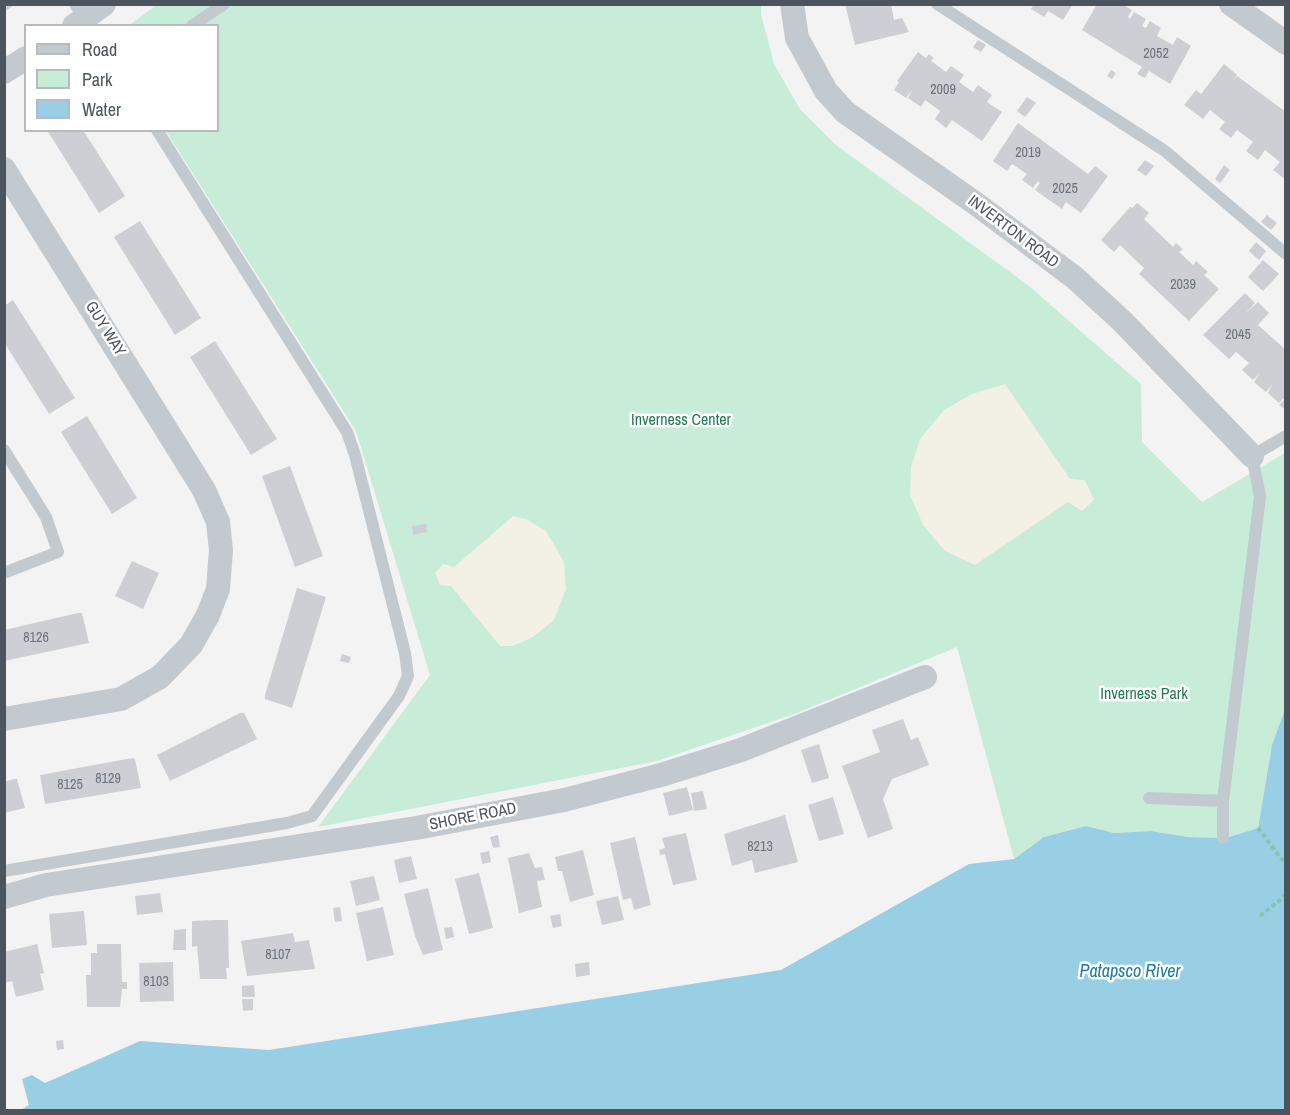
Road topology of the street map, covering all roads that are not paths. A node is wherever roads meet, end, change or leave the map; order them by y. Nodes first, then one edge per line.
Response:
1 (104, 4) edge
2 (224, 4) edge
3 (792, 4) edge
4 (937, 4) edge
5 (1231, 4) edge
6 (81, 18) edge
7 (195, 24) edge
8 (1286, 43) edge
9 (24, 59) edge
10 (4, 72) edge
11 (157, 132) edge
12 (4, 169) edge
13 (1286, 254) edge
14 (1286, 436) edge
15 (4, 450) edge
16 (1252, 456) junction
17 (4, 573) edge
18 (925, 677) dead end
19 (4, 719) edge
20 (1149, 798) dead end
21 (1223, 801) junction
22 (1223, 838) dead end
23 (4, 871) edge
24 (4, 897) edge

1 - 6 street
2 - 7 lane
3 - 16 street, INVERTON ROAD
4 - 13 lane
5 - 8 street
9 - 10 street
11 - 23 lane
12 - 19 street, GUY WAY
14 - 16 lane
15 - 17 lane
16 - 21 lane
18 - 24 street, SHORE ROAD
20 - 21 lane
21 - 22 lane

